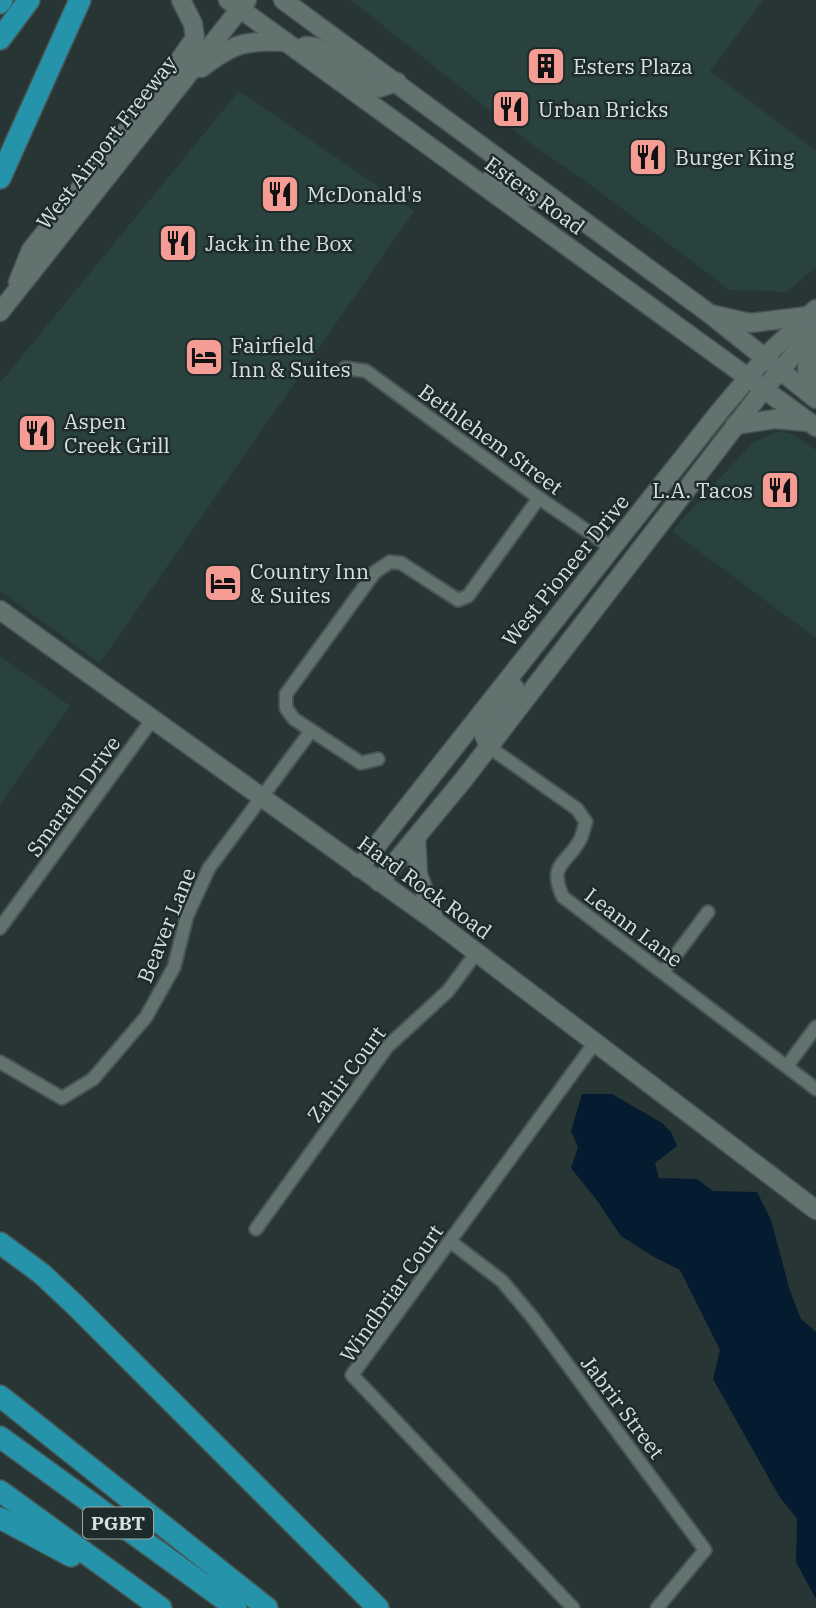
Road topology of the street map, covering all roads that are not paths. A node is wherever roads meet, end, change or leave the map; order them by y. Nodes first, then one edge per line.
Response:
1 (29, 0) edge
2 (80, 0) edge
3 (181, 0) edge
4 (284, 0) edge
5 (304, 0) edge
6 (238, 3) edge
7 (316, 24) junction
8 (0, 39) edge
9 (291, 46) junction
10 (184, 81) junction
11 (397, 82) junction
12 (377, 108) junction
13 (461, 169) junction
14 (0, 178) edge
15 (549, 196) junction
16 (531, 220) junction
17 (5, 305) edge
18 (710, 314) junction
19 (813, 321) edge
20 (765, 357) junction
21 (345, 368) dead end
22 (780, 369) junction
23 (755, 385) junction
24 (816, 398) edge
25 (812, 424) edge
26 (735, 425) junction
27 (539, 498) junction
28 (647, 505) junction
29 (612, 548) junction
30 (611, 587) junction
31 (0, 610) edge
32 (544, 634) junction
33 (152, 720) junction
34 (311, 730) junction
35 (489, 747) junction
36 (378, 759) dead end
37 (261, 797) junction
38 (416, 838) junction
39 (359, 868) junction
40 (379, 882) junction
41 (708, 912) dead end
42 (435, 921) junction
43 (0, 928) edge
44 (477, 952) junction
45 (663, 972) junction
46 (816, 1027) edge
47 (596, 1041) junction
48 (0, 1062) edge
49 (787, 1066) junction
50 (816, 1088) edge
51 (816, 1210) edge
52 (256, 1229) dead end
53 (450, 1242) junction
54 (0, 1243) edge
55 (0, 1396) edge
56 (0, 1437) edge
57 (0, 1491) edge
58 (0, 1518) edge
59 (132, 1587) junction
60 (161, 1608) edge
61 (236, 1608) edge
62 (267, 1608) edge
63 (378, 1608) edge
64 (573, 1608) edge
65 (657, 1608) edge

1 - 8 highway
2 - 14 highway
3 - 17 main road
4 - 7 main road, Esters Road
5 - 7 main road
6 - 9 main road, Esters Road
6 - 10 main road, West Airport Freeway
7 - 11 main road, Esters Road
9 - 10 main road
9 - 11 main road
9 - 12 main road, Esters Road
10 - 17 main road, West Airport Freeway
11 - 12 main road
11 - 15 main road, Esters Road
12 - 13 main road, Esters Road
13 - 15 main road
13 - 16 main road, Esters Road
15 - 16 main road
15 - 18 main road, Esters Road
16 - 23 main road, Esters Road
18 - 19 main road
18 - 20 main road, Esters Road
19 - 20 main road, West Pioneer Drive
19 - 22 main road, West Pioneer Drive
19 - 24 main road
20 - 22 main road, Esters Road
20 - 23 main road, West Pioneer Drive
21 - 27 street, Bethlehem Street
22 - 23 main road, West Pioneer Drive
22 - 24 main road, Esters Road
23 - 25 main road, Esters Road
23 - 26 main road, West Pioneer Drive
23 - 28 main road, West Pioneer Drive
25 - 26 main road
26 - 30 main road, West Pioneer Drive
27 - 29 street, Bethlehem Street
27 - 34 street
28 - 29 main road, West Pioneer Drive
28 - 30 main road
29 - 32 main road, West Pioneer Drive
30 - 35 main road, West Pioneer Drive
31 - 33 main road, Hard Rock Road
32 - 35 main road
32 - 39 main road, West Pioneer Drive
33 - 37 main road, Hard Rock Road
33 - 43 street, Smarath Drive
34 - 36 street
34 - 37 street
35 - 38 main road, West Pioneer Drive
35 - 45 street, Leann Lane
37 - 39 main road, Hard Rock Road
37 - 48 street, Beaver Lane
38 - 40 main road, West Pioneer Drive
38 - 42 main road
39 - 40 main road, Hard Rock Road
40 - 42 main road, Hard Rock Road
41 - 45 street
42 - 44 main road, Hard Rock Road
44 - 47 main road, Hard Rock Road
44 - 52 street, Zahir Court
45 - 49 street, Leann Lane
46 - 49 street
47 - 51 main road, Hard Rock Road
47 - 53 street, Windbriar Court
49 - 50 street, Leann Lane
53 - 64 street, Windbriar Court
53 - 65 street, Jabrir Street
54 - 63 highway
55 - 62 highway
56 - 61 highway, PGBT
57 - 59 highway, PGBT
58 - 59 highway
59 - 60 highway, PGBT

